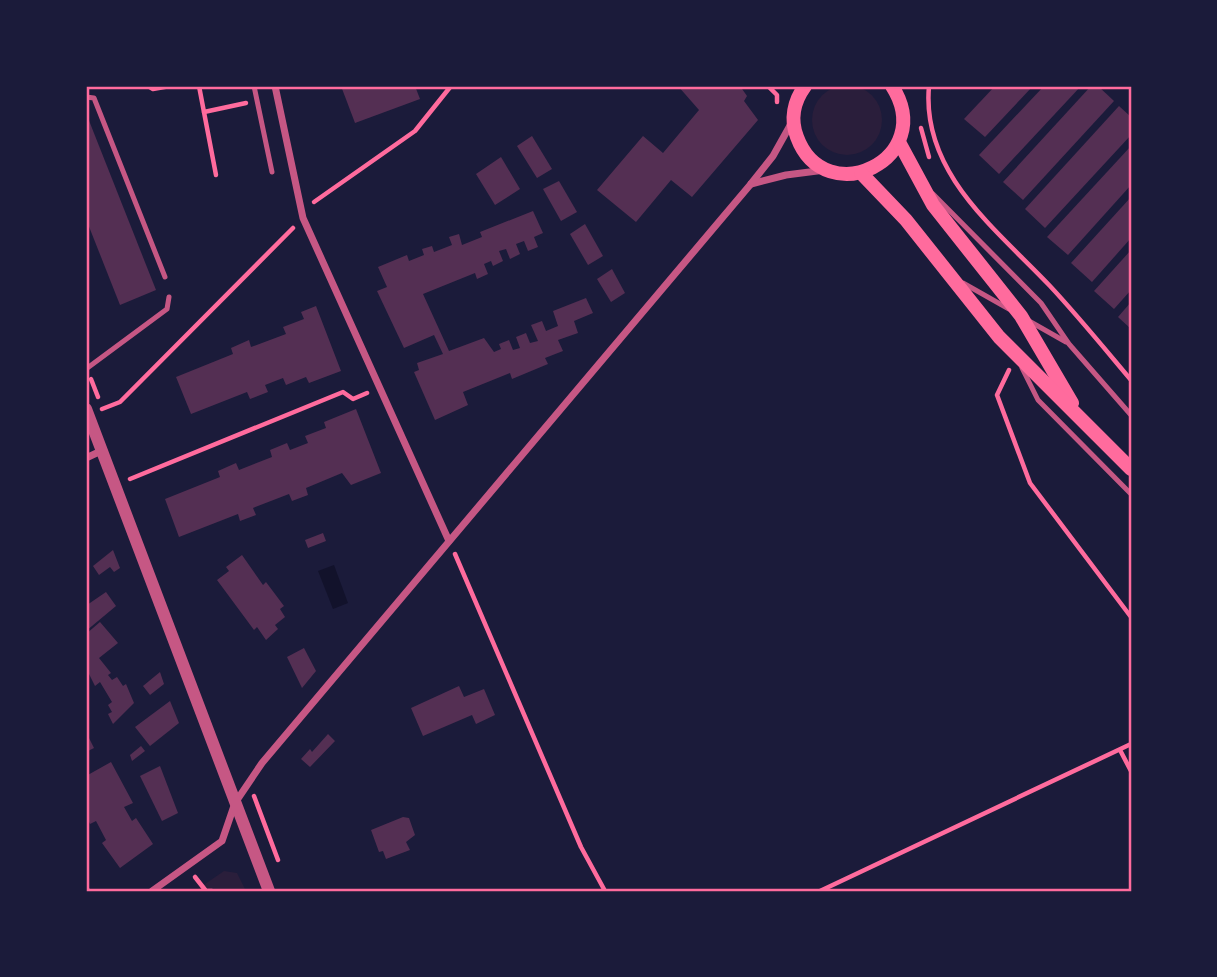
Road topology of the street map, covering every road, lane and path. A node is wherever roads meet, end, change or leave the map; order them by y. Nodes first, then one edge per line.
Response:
1 (148, 86) edge
2 (170, 86) edge
3 (199, 86) edge
4 (254, 86) edge
5 (275, 86) edge
6 (451, 86) edge
7 (892, 86) edge
8 (929, 86) edge
9 (800, 88) edge
10 (86, 97) edge
11 (257, 100) junction
12 (204, 112) junction
13 (793, 120) junction
14 (899, 142) junction
15 (827, 170) junction
16 (272, 172) dead end
17 (860, 173) junction
18 (915, 173) junction
19 (216, 175) dead end
20 (750, 184) junction
21 (302, 214) junction
22 (949, 275) junction
23 (165, 277) dead end
24 (169, 297) dead end
25 (1021, 316) junction
26 (1069, 344) junction
27 (1016, 357) junction
28 (86, 369) edge
29 (1131, 380) edge
30 (381, 387) junction
31 (87, 412) edge
32 (1131, 415) edge
33 (1081, 419) junction
34 (102, 451) junction
35 (86, 458) edge
36 (1131, 469) edge
37 (114, 485) junction
38 (1131, 494) edge
39 (449, 541) junction
40 (1131, 617) edge
41 (1131, 744) edge
42 (1120, 751) junction
43 (1131, 771) edge
44 (235, 803) junction
45 (185, 866) junction
46 (152, 891) edge
47 (212, 891) edge
48 (269, 891) edge
49 (604, 891) edge
50 (820, 891) edge

1 - 2 path
3 - 12 path
4 - 11 lane
5 - 21 street
6 - 21 path
7 - 14 main road
8 - 29 path
9 - 13 main road
10 - 23 lane
11 - 12 path
11 - 16 lane
12 - 19 path
13 - 15 main road
13 - 20 street
14 - 17 main road
14 - 18 main road
15 - 17 main road
15 - 20 street
17 - 22 main road
18 - 25 main road
18 - 26 lane
20 - 39 street
21 - 30 street
21 - 31 path
22 - 25 lane
22 - 27 main road
24 - 28 lane
25 - 26 lane
25 - 33 main road
26 - 32 lane
27 - 33 main road
27 - 38 lane
27 - 40 path
30 - 37 path
30 - 39 street
31 - 34 street
33 - 36 main road
34 - 35 street
34 - 37 street
37 - 44 street
39 - 44 street
39 - 49 path
41 - 42 path
42 - 43 path
42 - 50 path
44 - 45 street
44 - 48 street
45 - 46 street
45 - 47 path

